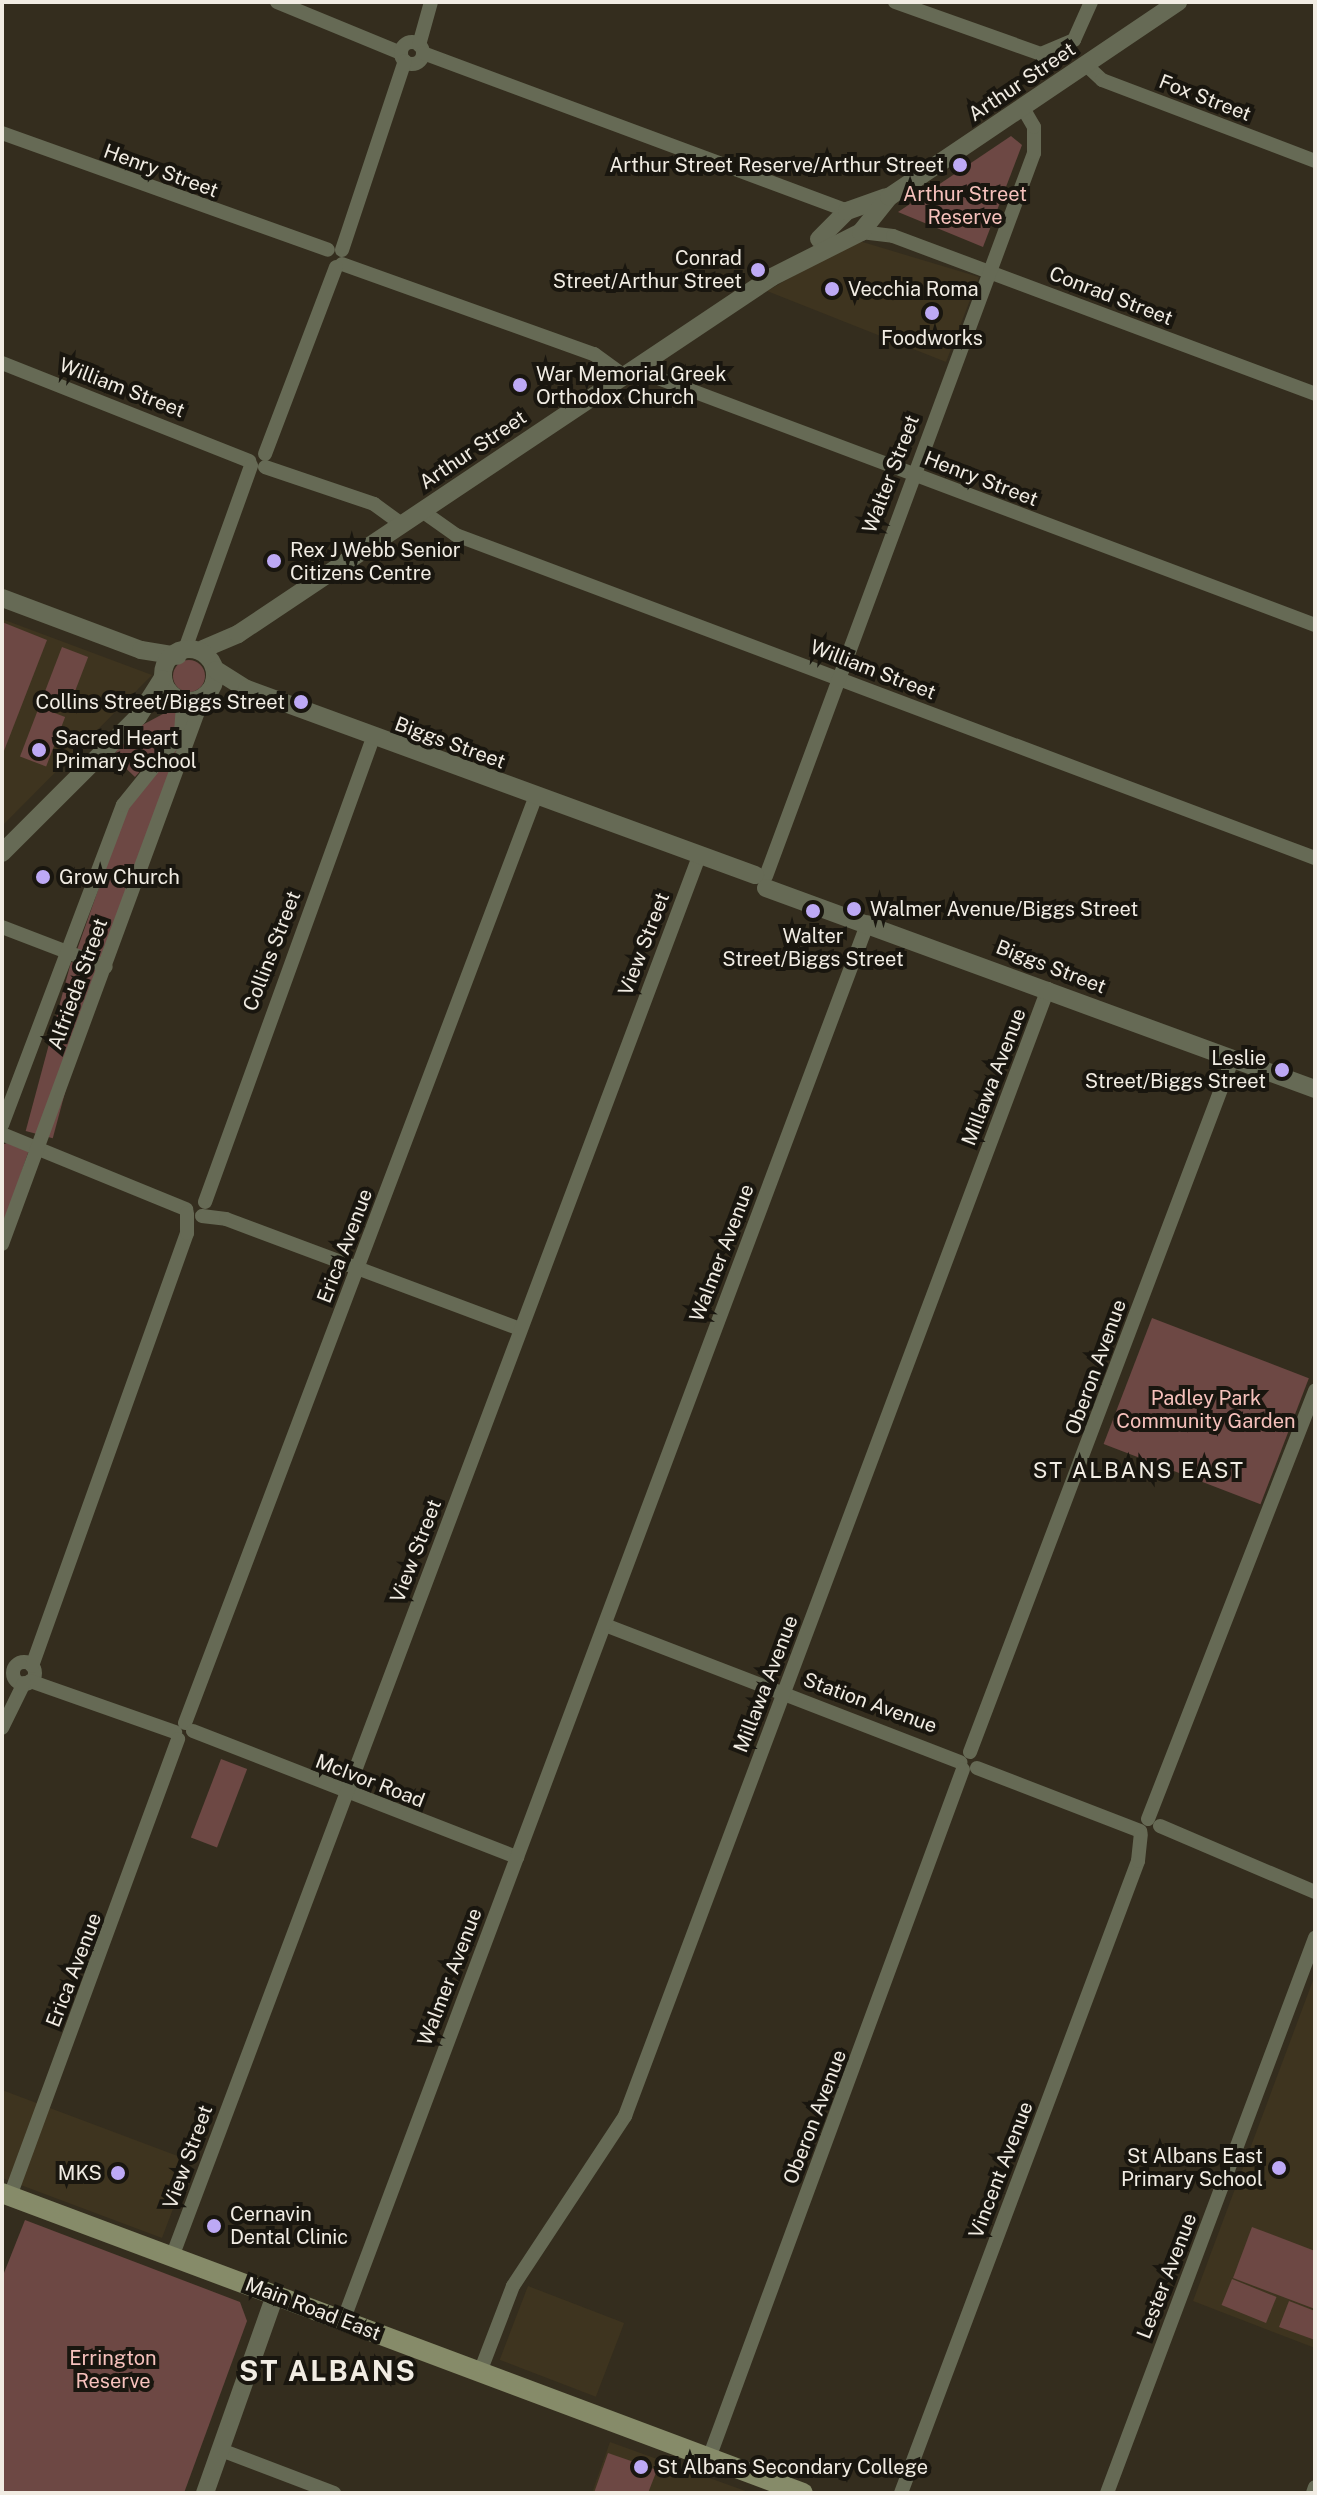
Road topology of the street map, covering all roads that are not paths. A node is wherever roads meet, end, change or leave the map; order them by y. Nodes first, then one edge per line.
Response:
1 (277, 2) edge
2 (431, 2) edge
3 (895, 2) edge
4 (1091, 2) edge
5 (1178, 2) edge
6 (412, 53) junction
7 (1086, 65) junction
8 (1023, 108) junction
9 (2, 133) edge
10 (1315, 161) edge
11 (854, 221) junction
12 (335, 257) junction
13 (990, 272) junction
14 (2, 363) edge
15 (629, 373) junction
16 (1315, 394) edge
17 (259, 460) junction
18 (912, 475) junction
19 (422, 511) junction
20 (402, 524) junction
21 (2, 598) edge
22 (1315, 625) edge
23 (238, 634) junction
24 (141, 650) junction
25 (192, 651) junction
26 (216, 668) junction
27 (162, 676) junction
28 (836, 678) junction
29 (247, 689) junction
30 (207, 691) junction
31 (179, 700) junction
32 (138, 717) junction
33 (373, 738) junction
34 (535, 798) junction
35 (2, 853) edge
36 (1315, 858) edge
37 (698, 859) junction
38 (761, 880) junction
39 (868, 922) junction
40 (2, 927) edge
41 (67, 952) junction
42 (106, 967) junction
43 (1048, 989) junction
44 (1232, 1060) junction
45 (1315, 1092) edge
46 (2, 1125) edge
47 (2, 1134) edge
48 (38, 1149) junction
49 (196, 1207) junction
50 (2, 1244) edge
51 (358, 1268) junction
52 (520, 1329) junction
53 (1315, 1390) edge
54 (609, 1626) junction
55 (2, 1660) edge
56 (21, 1672) edge
57 (785, 1693) junction
58 (2, 1728) edge
59 (184, 1732) junction
60 (970, 1762) junction
61 (346, 1793) junction
62 (1150, 1829) junction
63 (517, 1857) junction
64 (1312, 1890) edge
65 (1315, 1938) edge
66 (6, 2195) edge
67 (172, 2257) junction
68 (275, 2295) junction
69 (343, 2321) junction
70 (480, 2372) junction
71 (221, 2450) junction
72 (709, 2458) junction
73 (1315, 2487) edge
74 (205, 2493) edge
75 (334, 2493) edge
76 (803, 2493) edge
77 (901, 2493) edge
78 (1107, 2493) edge
79 (1313, 2493) edge

1 - 6 street, Conrad Street
2 - 6 street
3 - 4 street
5 - 7 street, Arthur Street
6 - 11 street, Conrad Street
6 - 12 street
7 - 8 street, Arthur Street
7 - 10 street, Fox Street
8 - 11 street, Arthur Street
8 - 13 street, Walter Street
9 - 12 street, Henry Street
11 - 13 street, Conrad Street
11 - 15 street, Arthur Street
12 - 15 street, Henry Street
12 - 17 street
13 - 16 street, Conrad Street
13 - 18 street, Walter Street
14 - 17 street, William Street
15 - 18 street, Henry Street
15 - 19 street, Arthur Street
17 - 20 street, William Street
17 - 25 street
18 - 22 street, Henry Street
18 - 28 street, Walter Street
19 - 20 street, Arthur Street
19 - 28 street, William Street
20 - 23 street, Arthur Street
21 - 24 street
23 - 25 street, Arthur Street
23 - 26 street, Arthur Street
24 - 25 street
24 - 27 street
25 - 26 street
25 - 27 street
26 - 29 street, Biggs Street
26 - 30 street, Arthur Street
27 - 31 street
27 - 32 street
28 - 36 street, William Street
28 - 38 street, Walter Street
29 - 30 street, Biggs Street
29 - 33 street, Biggs Street
30 - 31 street, Biggs Street
30 - 42 street, Alfrieda Street
31 - 32 street
31 - 41 street, Alfrieda Street
32 - 35 street
33 - 34 street, Biggs Street
33 - 49 street, Collins Street
34 - 37 street, Biggs Street
34 - 51 street, Erica Avenue
37 - 38 street, Biggs Street
37 - 52 street, View Street
38 - 39 street, Biggs Street
39 - 43 street, Biggs Street
39 - 54 street, Walmer Avenue
40 - 41 street
41 - 42 street
41 - 46 street, Alfrieda Street
42 - 48 street, Alfrieda Street
43 - 44 street, Biggs Street
43 - 57 street, Millawa Avenue
44 - 45 street, Biggs Street
44 - 60 street, Oberon Avenue
47 - 48 street
48 - 49 street
48 - 50 street, Alfrieda Street
49 - 51 street
49 - 56 street, Collins Street
51 - 52 street
51 - 59 street, Erica Avenue
52 - 61 street, View Street
53 - 62 street, Vincent Avenue
54 - 57 street, Station Avenue
54 - 63 street, Walmer Avenue
55 - 56 street, McIvor Road
56 - 58 street, Collins Street
56 - 59 street, McIvor Road
57 - 60 street, Station Avenue
57 - 70 street, Millawa Avenue
59 - 61 street, McIvor Road
59 - 66 street, Erica Avenue
60 - 62 street, Station Avenue
60 - 72 street, Oberon Avenue
61 - 63 street, McIvor Road
61 - 67 street, View Street
62 - 64 street, Station Avenue
62 - 77 street, Vincent Avenue
63 - 69 street, Walmer Avenue
65 - 78 street, Lester Avenue
66 - 67 main road, Main Road East
67 - 68 main road, Main Road East
68 - 69 main road, Main Road East
68 - 71 street
69 - 70 main road, Main Road East
70 - 72 main road, Main Road East
71 - 74 street
71 - 75 street
72 - 76 main road, Main Road East
73 - 79 street

